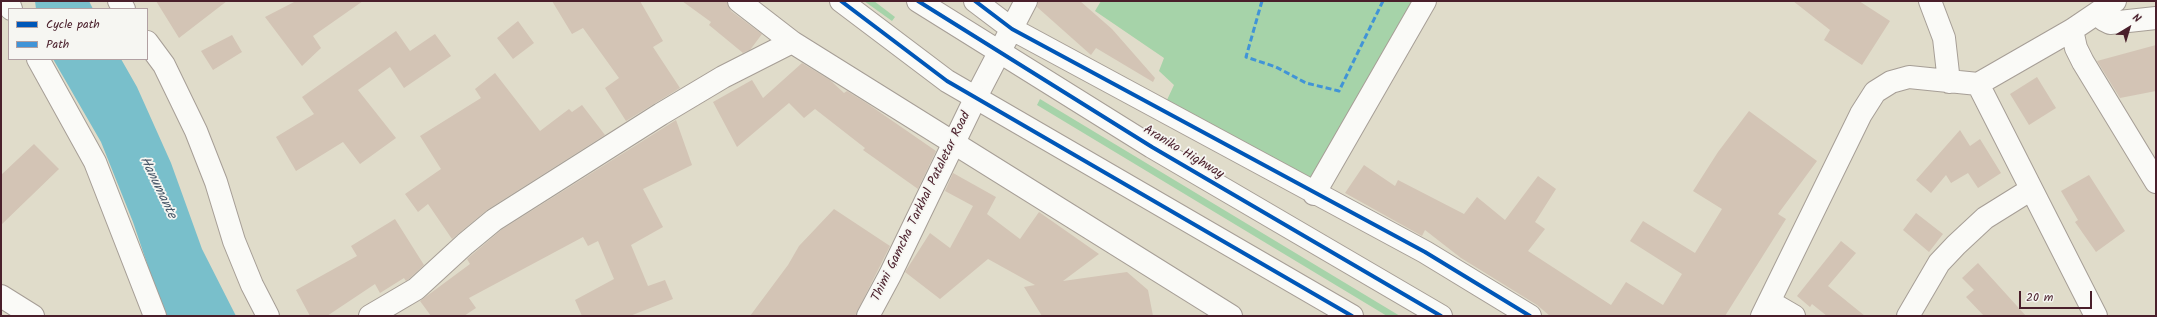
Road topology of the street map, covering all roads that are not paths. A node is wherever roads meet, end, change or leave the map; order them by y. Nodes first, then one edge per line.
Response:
1 (739, 1) edge
2 (842, 1) edge
3 (975, 1) edge
4 (1026, 1) edge
5 (1425, 1) edge
6 (1930, 1) edge
7 (2115, 1) edge
8 (925, 3) edge
9 (2096, 14) junction
10 (2156, 18) edge
11 (1012, 29) junction
12 (2072, 30) junction
13 (792, 42) junction
14 (148, 43) edge
15 (1000, 54) junction
16 (39, 60) edge
17 (1949, 82) junction
18 (1978, 84) junction
19 (976, 97) junction
20 (954, 142) junction
21 (2156, 182) edge
22 (2030, 190) junction
23 (1314, 194) junction
24 (1, 296) edge
25 (1766, 309) edge
26 (33, 316) edge
27 (155, 316) edge
28 (268, 316) edge
29 (370, 316) edge
30 (868, 316) edge
31 (1231, 316) edge
32 (1352, 316) edge
33 (1441, 316) edge
34 (1530, 316) edge
35 (1794, 316) edge
36 (1908, 316) edge
37 (2096, 316) edge

1 - 13 main road
2 - 19 main road
3 - 11 main road
4 - 11 main road, Thimi Gamcha Tarkhal Pataletar Road
5 - 23 main road
6 - 17 main road
7 - 9 main road
8 - 15 main road, Araniko Highway
9 - 10 main road
9 - 12 main road
11 - 15 main road, Thimi Gamcha Tarkhal Pataletar Road
11 - 23 main road
12 - 18 main road
12 - 21 main road
13 - 20 main road
13 - 29 main road
14 - 28 main road
15 - 19 main road, Thimi Gamcha Tarkhal Pataletar Road
15 - 33 main road, Araniko Highway
16 - 27 main road
17 - 18 main road
17 - 25 main road
18 - 22 main road
19 - 20 main road, Thimi Gamcha Tarkhal Pataletar Road
19 - 32 main road
20 - 30 main road, Thimi Gamcha Tarkhal Pataletar Road
20 - 31 main road
22 - 36 main road
22 - 37 main road
23 - 34 main road
24 - 26 main road
25 - 35 main road

